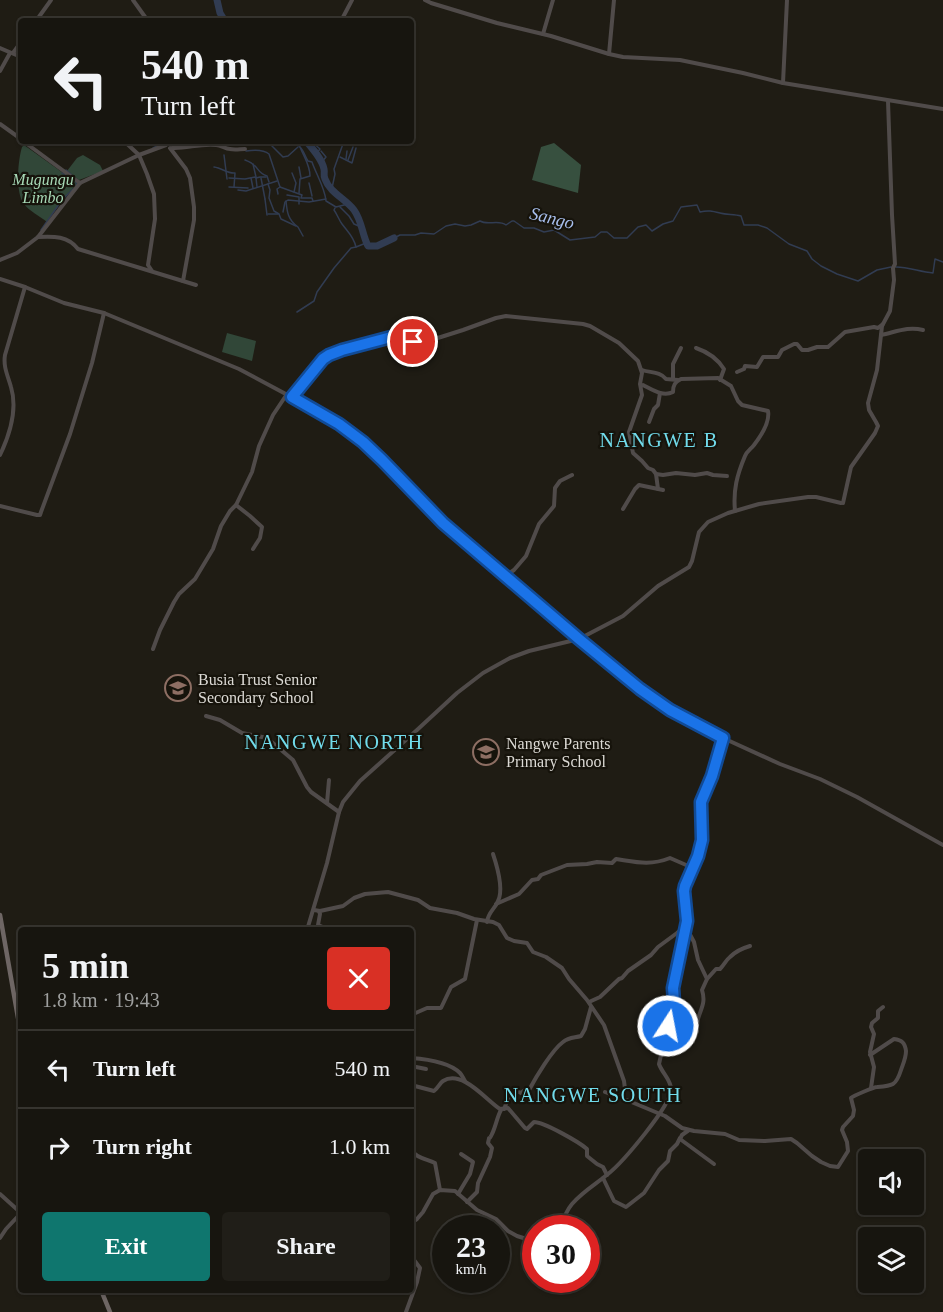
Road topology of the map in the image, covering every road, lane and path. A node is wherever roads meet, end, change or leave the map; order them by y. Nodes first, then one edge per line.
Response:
1 (51, 0) edge
2 (133, 0) edge
3 (352, 0) edge
4 (425, 0) edge
5 (553, 0) edge
6 (614, 0) edge
7 (787, 0) edge
8 (38, 18) edge
9 (146, 18) edge
10 (343, 18) edge
11 (543, 34) junction
12 (18, 46) edge
13 (0, 48) edge
14 (12, 53) junction
15 (609, 54) junction
16 (18, 56) edge
17 (0, 71) edge
18 (783, 83) junction
19 (888, 100) junction
20 (943, 109) edge
21 (0, 124) edge
22 (18, 137) edge
23 (27, 144) edge
24 (127, 144) edge
25 (168, 146) junction
26 (245, 149) dead end
27 (139, 156) junction
28 (80, 183) junction
29 (38, 237) junction
30 (0, 260) edge
31 (148, 265) junction
32 (141, 268) junction
33 (152, 272) junction
34 (0, 279) edge
35 (183, 281) junction
36 (196, 285) dead end
37 (24, 287) junction
38 (104, 314) junction
39 (884, 321) junction
40 (878, 328) junction
41 (923, 330) dead end
42 (881, 336) junction
43 (681, 348) dead end
44 (696, 348) dead end
45 (641, 370) junction
46 (737, 372) dead end
47 (675, 380) junction
48 (720, 380) junction
49 (640, 386) junction
50 (660, 393) junction
51 (289, 396) junction
52 (649, 422) dead end
53 (0, 455) edge
54 (657, 474) junction
55 (572, 475) dead end
56 (727, 476) dead end
57 (236, 505) junction
58 (0, 506) edge
59 (623, 509) dead end
60 (735, 511) junction
61 (253, 549) dead end
62 (505, 576) junction
63 (579, 639) junction
64 (153, 649) dead end
65 (206, 716) dead end
66 (723, 738) junction
67 (329, 780) dead end
68 (327, 803) junction
69 (339, 812) junction
70 (943, 845) edge
71 (492, 854) dead end
72 (693, 868) junction
73 (496, 903) junction
74 (316, 910) junction
75 (0, 916) edge
76 (477, 920) junction
77 (487, 922) junction
78 (685, 926) junction
79 (308, 927) edge
80 (323, 927) edge
81 (750, 946) dead end
82 (707, 979) junction
83 (590, 1004) junction
84 (883, 1007) dead end
85 (414, 1014) edge
86 (18, 1018) edge
87 (663, 1049) junction
88 (870, 1055) junction
89 (414, 1058) edge
90 (414, 1067) edge
91 (426, 1069) dead end
92 (465, 1081) junction
93 (414, 1086) edge
94 (870, 1088) junction
95 (605, 1092) dead end
96 (621, 1098) junction
97 (503, 1109) junction
98 (659, 1114) junction
99 (689, 1130) junction
100 (680, 1138) junction
101 (414, 1154) edge
102 (461, 1154) dead end
103 (714, 1164) dead end
104 (605, 1176) junction
105 (440, 1191) junction
106 (0, 1194) edge
107 (458, 1194) junction
108 (467, 1202) junction
109 (18, 1210) edge
110 (565, 1215) edge
111 (18, 1216) edge
112 (414, 1221) edge
113 (522, 1237) edge
114 (0, 1238) edge
115 (414, 1260) edge
116 (414, 1287) edge
117 (102, 1293) edge
118 (412, 1293) edge
119 (110, 1312) edge
120 (406, 1312) edge

1 - 8 street
2 - 9 street
3 - 10 street
4 - 11 street
5 - 11 street
6 - 15 street
7 - 18 street
11 - 15 street
12 - 14 street
13 - 14 street
14 - 16 street
14 - 17 street
15 - 18 street
18 - 19 street
19 - 20 street
19 - 39 street
21 - 22 street
23 - 28 street
24 - 27 street
25 - 26 street
25 - 27 street
25 - 35 street
27 - 28 street
27 - 31 street
28 - 29 street
29 - 30 street
29 - 32 street
31 - 32 street
31 - 33 street
32 - 33 street
33 - 35 street
34 - 37 street
35 - 36 street
37 - 38 street
37 - 53 street
38 - 51 street
38 - 58 street
39 - 40 street
39 - 42 street
40 - 42 street
40 - 46 street
41 - 42 street
42 - 60 street
43 - 47 street
44 - 48 street
45 - 47 street
45 - 49 street
45 - 51 street
47 - 48 street
47 - 50 street
48 - 60 street
49 - 50 street
49 - 54 street
50 - 52 street
51 - 57 street
51 - 62 street
54 - 56 street
54 - 59 street
55 - 62 street
57 - 61 street
57 - 64 street
60 - 63 street
62 - 63 street
63 - 66 street
63 - 69 street
65 - 68 street
66 - 70 street
66 - 72 street
67 - 68 street
68 - 69 street
69 - 74 street
71 - 73 street
72 - 73 street
72 - 78 street
73 - 77 street
74 - 76 street
74 - 79 street
74 - 80 street
75 - 86 main road
76 - 77 street
76 - 85 street
77 - 83 street
78 - 82 street
78 - 83 street
78 - 87 street
81 - 82 street
82 - 87 street
83 - 96 street
83 - 97 street
84 - 88 street
87 - 98 street
88 - 94 street
88 - 94 street
89 - 92 street
90 - 91 street
92 - 93 street
92 - 97 street
94 - 99 street
95 - 96 street
96 - 98 street
97 - 104 street
97 - 108 street
98 - 99 street
98 - 104 street
99 - 100 street
100 - 103 street
100 - 104 street
101 - 105 street
102 - 107 street
104 - 110 street
105 - 107 street
105 - 112 street
106 - 109 street
107 - 108 street
108 - 113 street
111 - 114 street
115 - 116 street
117 - 119 main road
118 - 120 street

